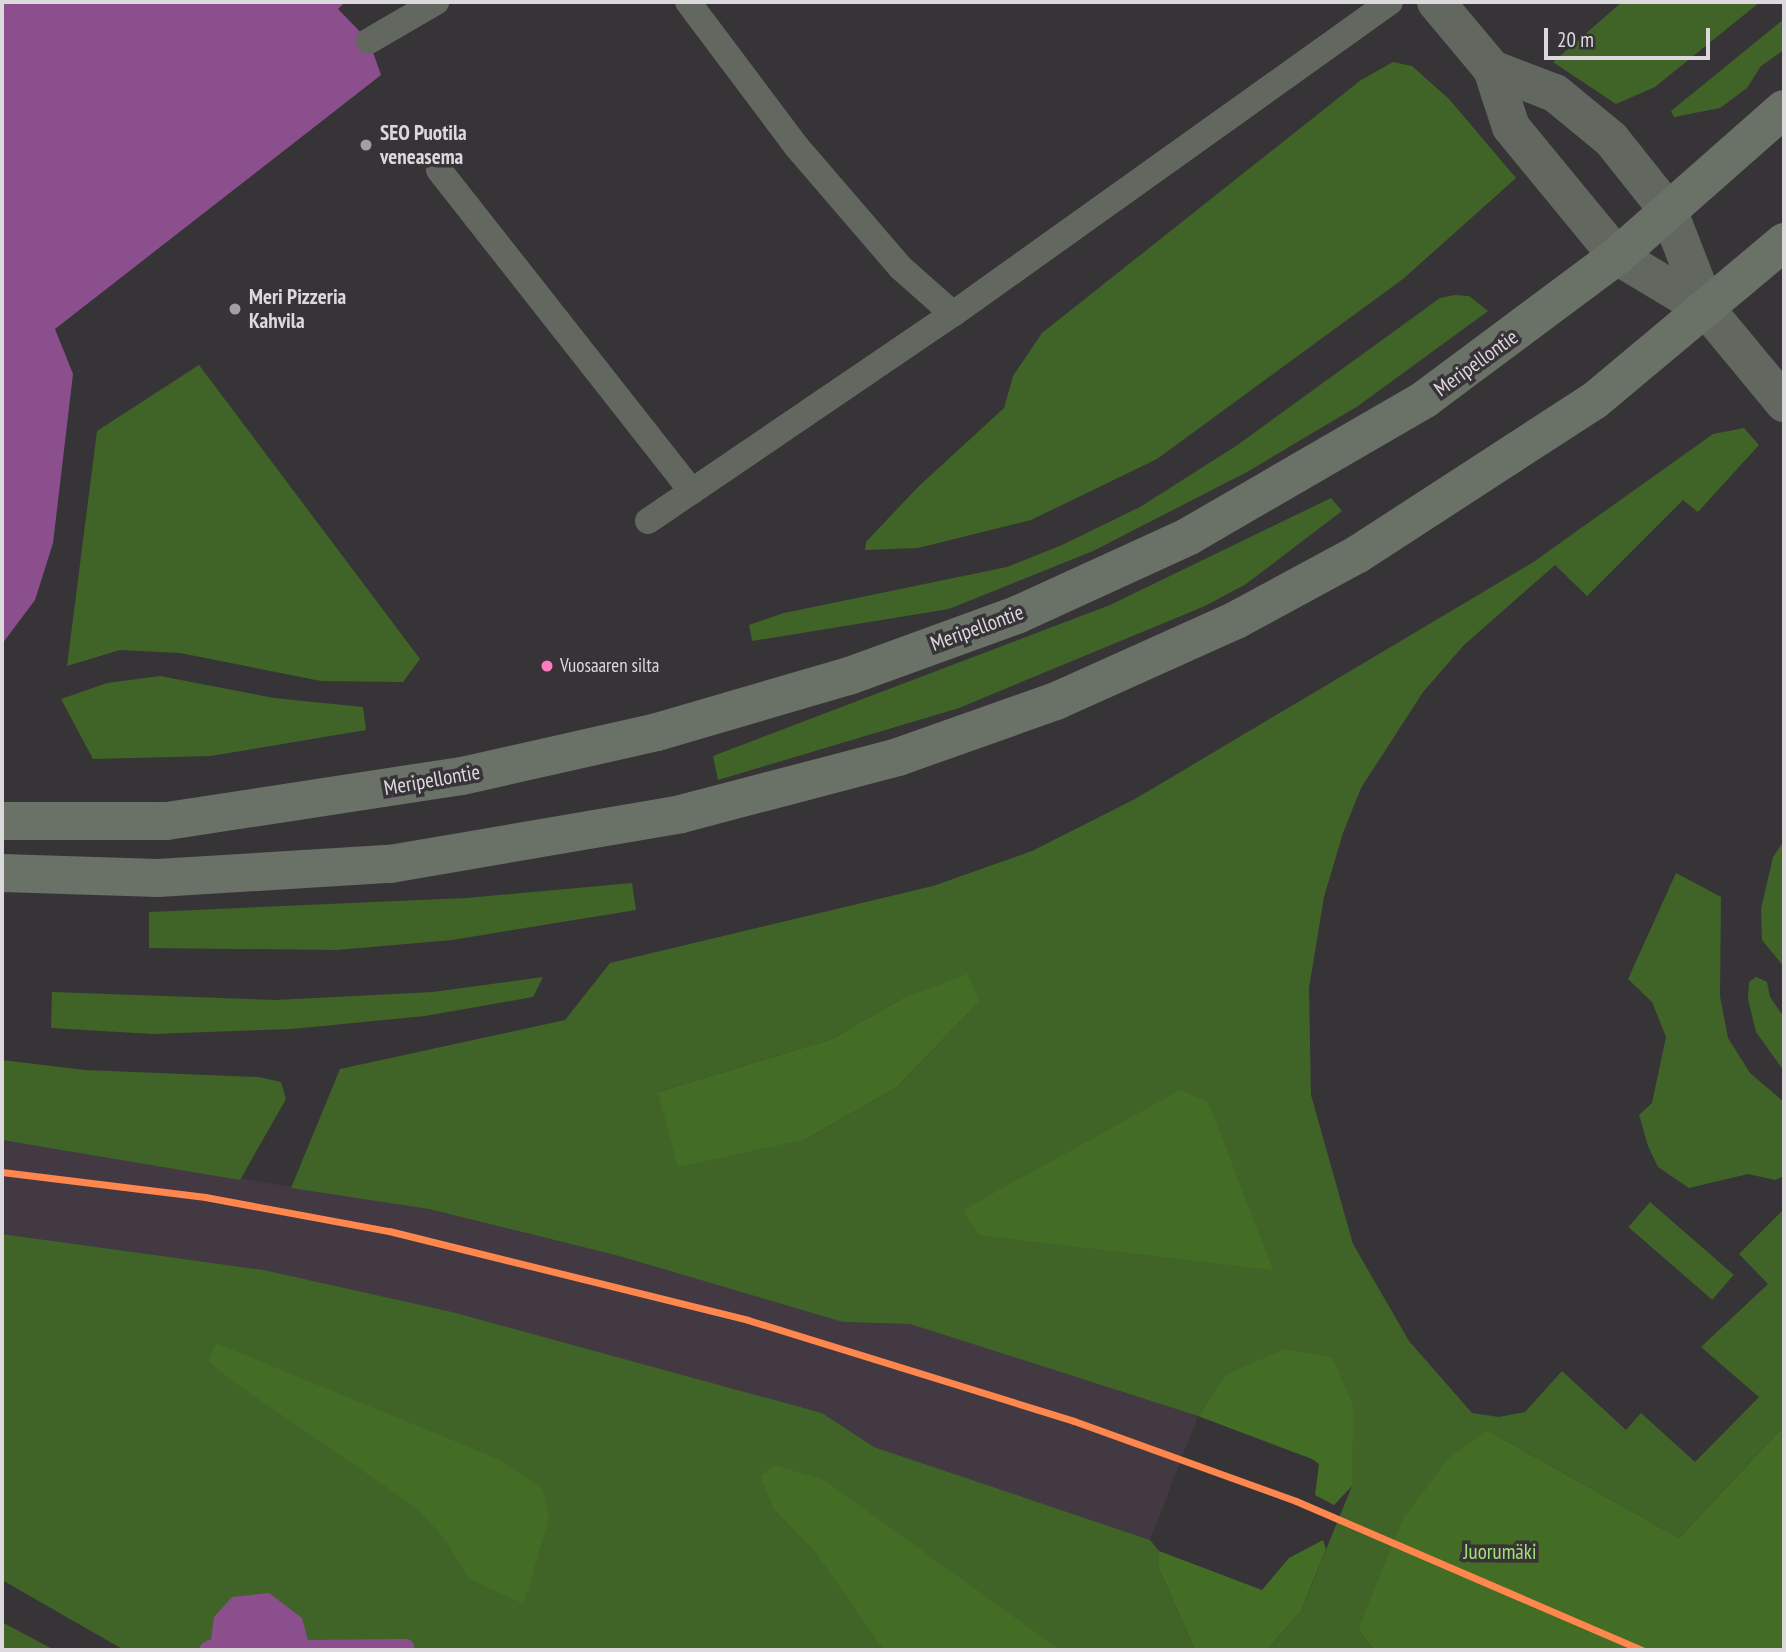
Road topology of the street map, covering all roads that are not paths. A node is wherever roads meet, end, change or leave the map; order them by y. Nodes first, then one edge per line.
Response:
1 (436, 2) edge
2 (688, 2) edge
3 (1390, 2) edge
4 (1436, 2) edge
5 (369, 41) dead end
6 (1492, 69) junction
7 (1784, 109) edge
8 (439, 170) dead end
9 (1669, 212) junction
10 (1784, 242) edge
11 (1617, 256) junction
12 (1707, 310) junction
13 (953, 314) junction
14 (1784, 403) edge
15 (692, 491) junction
16 (648, 521) dead end
17 (19, 822) edge
18 (18, 874) edge

1 - 5 lane
2 - 13 lane
3 - 13 lane
4 - 6 street
6 - 9 street
6 - 11 street
7 - 9 main road, Meripellontie
8 - 15 lane
9 - 11 main road, Meripellontie
9 - 12 street
10 - 12 main road
11 - 12 street
11 - 17 main road, Meripellontie
12 - 14 street
12 - 18 main road
13 - 15 lane
15 - 16 lane

